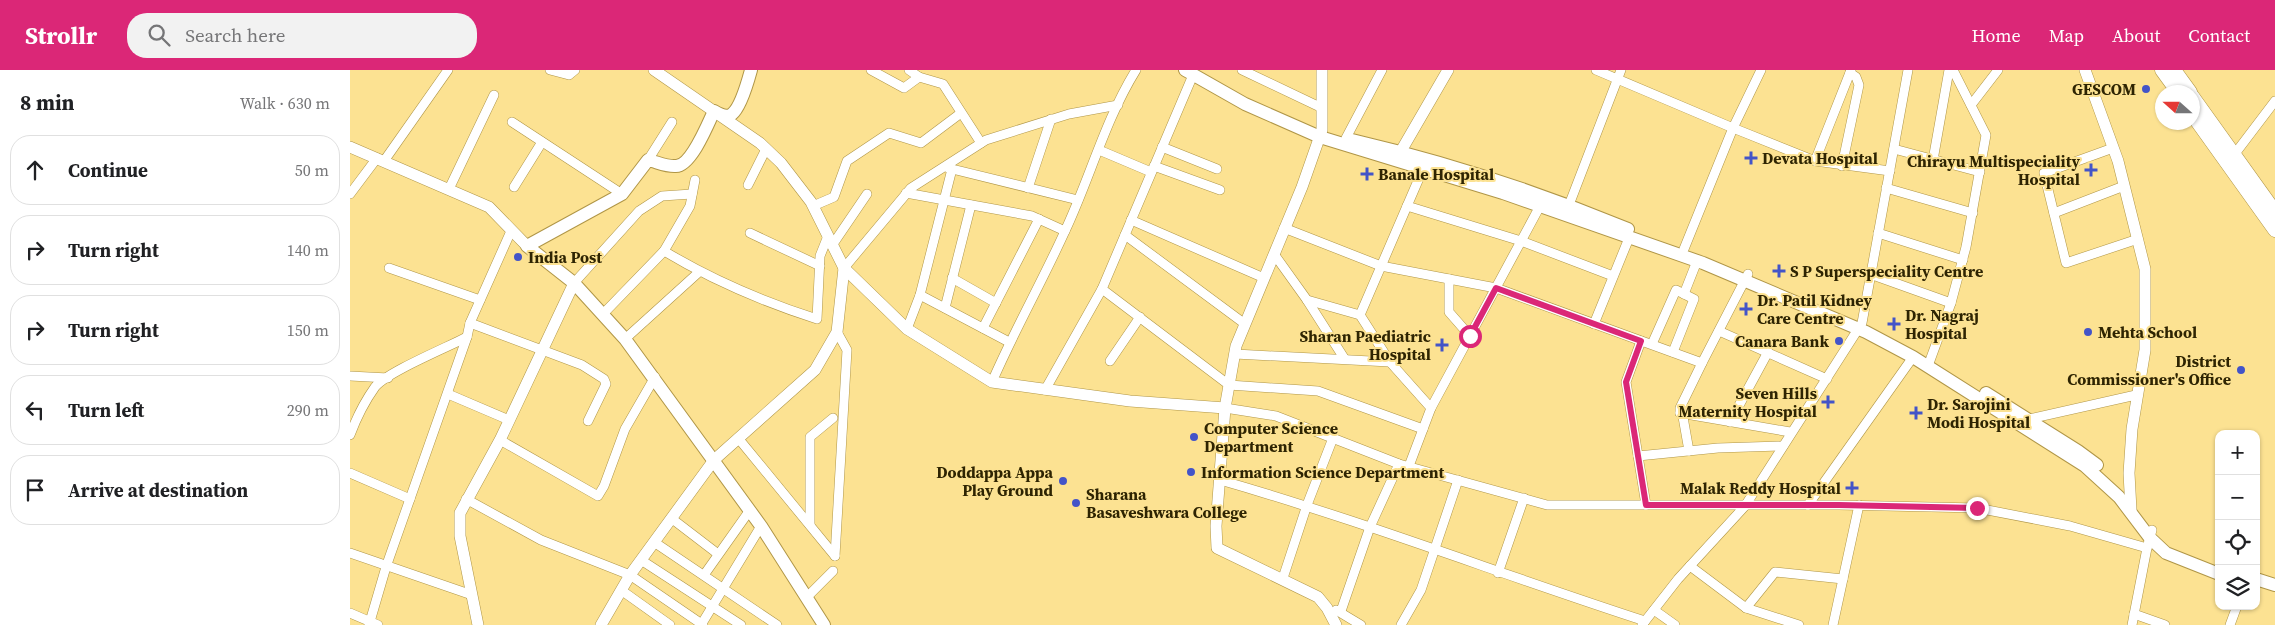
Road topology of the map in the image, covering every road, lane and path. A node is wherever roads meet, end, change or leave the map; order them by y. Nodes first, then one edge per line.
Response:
1 (448, 70) edge
2 (550, 70) edge
3 (575, 70) edge
4 (654, 70) edge
5 (751, 70) edge
6 (870, 70) edge
7 (909, 70) edge
8 (1136, 70) edge
9 (1242, 70) edge
10 (1322, 70) edge
11 (1382, 70) edge
12 (1447, 70) edge
13 (1596, 70) edge
14 (1761, 70) edge
15 (1908, 70) edge
16 (1949, 70) edge
17 (1953, 70) edge
18 (1998, 70) edge
19 (2085, 70) edge
20 (2162, 70) edge
21 (2174, 70) edge
22 (1851, 71) edge
23 (1193, 72) edge
24 (1620, 74) edge
25 (919, 77) junction
26 (2173, 85) edge
27 (2185, 85) edge
28 (494, 94) dead end
29 (2275, 101) edge
30 (1118, 105) junction
31 (1971, 105) junction
32 (2200, 107) edge
33 (1322, 108) junction
34 (714, 112) junction
35 (961, 113) junction
36 (1051, 119) junction
37 (512, 122) dead end
38 (672, 122) dead end
39 (2200, 125) edge
40 (1733, 128) junction
41 (1321, 134) junction
42 (1346, 138) junction
43 (542, 142) junction
44 (981, 143) junction
45 (350, 147) edge
46 (1162, 147) junction
47 (2113, 148) junction
48 (766, 149) junction
49 (1894, 149) junction
50 (1099, 150) junction
51 (1401, 152) junction
52 (2234, 155) junction
53 (381, 159) junction
54 (648, 160) junction
55 (1933, 160) junction
56 (1815, 161) junction
57 (1842, 166) junction
58 (948, 168) junction
59 (1153, 169) junction
60 (1217, 169) dead end
61 (1422, 169) junction
62 (1890, 171) junction
63 (1980, 172) junction
64 (695, 180) dead end
65 (748, 185) dead end
66 (2124, 186) junction
67 (514, 187) dead end
68 (1028, 188) junction
69 (1886, 188) junction
70 (449, 189) junction
71 (1220, 190) dead end
72 (906, 193) junction
73 (350, 194) edge
74 (622, 194) junction
75 (692, 194) junction
76 (867, 194) dead end
77 (945, 200) junction
78 (1078, 200) junction
79 (971, 205) junction
80 (1569, 205) junction
81 (813, 206) junction
82 (1406, 206) junction
83 (1540, 206) junction
84 (2275, 212) edge
85 (1973, 213) junction
86 (2054, 213) junction
87 (1039, 219) junction
88 (1131, 220) junction
89 (1284, 228) junction
90 (2275, 230) edge
91 (511, 231) junction
92 (1065, 231) junction
93 (1878, 232) junction
94 (750, 233) dead end
95 (1125, 235) junction
96 (1629, 238) junction
97 (830, 240) junction
98 (2138, 240) junction
99 (1521, 241) junction
100 (527, 246) junction
101 (664, 251) junction
102 (1682, 252) junction
103 (1274, 254) junction
104 (1963, 260) junction
105 (1697, 261) junction
106 (820, 266) junction
107 (1381, 266) junction
108 (389, 268) dead end
109 (844, 268) junction
110 (699, 272) junction
111 (1870, 274) junction
112 (1613, 276) junction
113 (1747, 277) junction
114 (952, 278) junction
115 (1264, 278) junction
116 (1449, 279) junction
117 (574, 283) junction
118 (1496, 288) junction
119 (1102, 289) junction
120 (1684, 294) junction
121 (920, 295) junction
122 (480, 300) junction
123 (1307, 300) junction
124 (996, 303) junction
125 (1950, 303) junction
126 (945, 308) junction
127 (603, 314) junction
128 (1360, 315) junction
129 (1140, 317) junction
130 (470, 323) junction
131 (1245, 324) junction
132 (1594, 324) junction
133 (1860, 326) junction
134 (983, 328) junction
135 (907, 329) junction
136 (1719, 331) junction
137 (837, 332) junction
138 (1470, 336) junction
139 (468, 337) junction
140 (625, 338) junction
141 (1641, 341) junction
142 (1009, 342) junction
143 (1652, 344) junction
144 (541, 350) junction
145 (1672, 352) junction
146 (1768, 352) junction
147 (1235, 354) junction
148 (1913, 357) junction
149 (1344, 358) junction
150 (1110, 361) dead end
151 (1390, 362) junction
152 (1702, 363) junction
153 (1930, 363) junction
154 (350, 376) edge
155 (654, 377) junction
156 (388, 378) junction
157 (1827, 379) junction
158 (992, 382) junction
159 (1229, 384) junction
160 (1045, 390) junction
161 (448, 394) junction
162 (2136, 395) junction
163 (1226, 408) junction
164 (1431, 408) junction
165 (1680, 413) junction
166 (833, 418) dead end
167 (509, 420) junction
168 (588, 421) dead end
169 (1730, 422) junction
170 (2024, 422) junction
171 (1423, 429) junction
172 (1790, 432) junction
173 (350, 435) edge
174 (738, 438) junction
175 (1333, 438) junction
176 (500, 440) junction
177 (1783, 446) junction
178 (1689, 451) junction
179 (1638, 456) junction
180 (714, 460) junction
181 (1399, 464) junction
182 (1409, 466) junction
183 (350, 473) edge
184 (1220, 480) junction
185 (1458, 480) junction
186 (1524, 498) junction
187 (410, 499) junction
188 (466, 499) junction
189 (2131, 504) junction
190 (1307, 505) junction
191 (1646, 505) junction
192 (1808, 505) junction
193 (1859, 505) junction
194 (1745, 506) junction
195 (750, 510) junction
196 (671, 518) junction
197 (810, 525) junction
198 (761, 526) junction
199 (1370, 527) junction
200 (2150, 538) junction
201 (654, 542) junction
202 (1435, 550) junction
203 (350, 553) edge
204 (718, 554) junction
205 (641, 560) junction
206 (2216, 565) edge
207 (1690, 566) junction
208 (386, 567) junction
209 (833, 571) dead end
210 (1498, 572) junction
211 (2215, 573) edge
212 (630, 574) junction
213 (704, 575) junction
214 (1283, 578) junction
215 (1843, 579) junction
216 (2260, 579) edge
217 (2275, 585) edge
218 (2260, 587) edge
219 (724, 588) junction
220 (621, 590) junction
221 (2275, 593) edge
222 (472, 595) junction
223 (808, 597) junction
224 (712, 606) junction
225 (1327, 608) junction
226 (1746, 608) junction
227 (1654, 610) junction
228 (2236, 610) edge
229 (1341, 611) junction
230 (350, 613) edge
231 (2134, 614) junction
232 (1643, 623) edge
233 (372, 624) edge
234 (481, 624) edge
235 (601, 625) edge
236 (670, 625) edge
237 (702, 625) edge
238 (741, 625) edge
239 (777, 625) edge
240 (824, 625) edge
241 (1336, 625) edge
242 (1362, 625) edge
243 (1401, 625) edge
244 (1675, 625) edge
245 (1800, 625) edge
246 (1833, 625) edge
247 (2132, 625) edge
248 (2165, 625) edge
249 (2230, 625) edge

1 - 53 street
2 - 3 street
4 - 34 street
5 - 34 main road
6 - 25 street
7 - 25 street
8 - 30 street
9 - 33 street
10 - 33 street
11 - 42 street
12 - 51 street
13 - 24 street
14 - 40 street
15 - 49 street
16 - 55 street
17 - 31 street
18 - 31 street
19 - 47 street
20 - 26 main road
21 - 27 main road
22 - 56 street
22 - 57 street
23 - 41 main road
23 - 46 street
24 - 40 street
24 - 80 street
25 - 35 street
28 - 70 street
29 - 52 street
30 - 36 street
30 - 50 street
31 - 63 street
32 - 52 main road
33 - 41 street
34 - 48 street
34 - 54 main road
35 - 44 street
35 - 81 street
36 - 44 street
36 - 68 street
37 - 43 street
38 - 54 street
39 - 90 main road
40 - 56 street
40 - 102 street
41 - 42 main road
41 - 61 main road
41 - 89 street
42 - 51 main road
43 - 67 street
43 - 74 street
44 - 58 street
45 - 53 street
46 - 59 street
46 - 60 street
47 - 66 street
47 - 86 street
48 - 65 street
48 - 81 street
49 - 55 street
49 - 62 street
50 - 59 street
50 - 78 street
51 - 80 main road
52 - 84 main road
53 - 70 street
53 - 73 street
54 - 74 main road
55 - 63 street
56 - 57 street
57 - 62 street
58 - 68 street
58 - 72 street
58 - 77 street
59 - 71 street
59 - 88 street
61 - 82 street
61 - 83 main road
62 - 69 street
63 - 85 street
64 - 75 street
66 - 86 street
66 - 98 street
68 - 78 street
69 - 85 street
69 - 93 street
70 - 91 street
72 - 77 street
72 - 109 street
74 - 100 main road
75 - 101 street
75 - 117 street
76 - 97 street
77 - 79 street
77 - 121 street
78 - 92 street
79 - 87 street
79 - 114 street
80 - 102 main road
81 - 97 street
82 - 99 street
82 - 107 street
83 - 96 main road
83 - 99 street
85 - 104 street
86 - 98 street
87 - 92 street
87 - 124 street
88 - 95 street
88 - 115 street
89 - 103 street
89 - 107 street
91 - 100 street
91 - 122 street
92 - 142 street
93 - 104 street
93 - 111 street
94 - 106 street
95 - 119 street
95 - 131 street
96 - 102 main road
96 - 112 street
97 - 106 street
97 - 109 street
98 - 162 street
99 - 112 street
99 - 118 street
100 - 117 main road
101 - 110 street
101 - 127 street
102 - 105 main road
102 - 113 main road
103 - 115 street
103 - 123 street
104 - 125 street
105 - 113 main road
105 - 120 street
106 - 110 street
107 - 116 street
107 - 128 street
108 - 122 street
109 - 135 street
109 - 137 street
110 - 140 street
111 - 125 street
111 - 133 street
112 - 132 street
113 - 133 main road
113 - 136 street
114 - 124 street
114 - 126 street
115 - 131 street
116 - 118 street
116 - 138 street
117 - 127 main road
117 - 144 street
118 - 132 street
118 - 138 street
119 - 129 street
119 - 160 street
120 - 143 street
120 - 145 street
121 - 126 street
121 - 135 street
122 - 130 street
123 - 128 street
123 - 149 street
124 - 134 street
125 - 153 street
126 - 134 street
127 - 140 main road
128 - 151 street
129 - 150 street
129 - 159 street
130 - 139 street
130 - 144 street
131 - 147 street
132 - 141 street
133 - 148 main road
133 - 153 main road
133 - 157 street
134 - 142 street
135 - 158 street
136 - 146 street
136 - 152 street
137 - 174 street
137 - 197 street
138 - 164 street
139 - 156 street
139 - 161 street
140 - 155 main road
141 - 143 street
141 - 179 street
142 - 158 street
143 - 145 street
144 - 167 street
144 - 168 street
145 - 152 street
146 - 157 street
146 - 169 street
147 - 149 street
147 - 159 street
148 - 153 main road
148 - 192 street
149 - 151 street
151 - 164 street
152 - 165 street
153 - 170 main road
154 - 156 street
155 - 176 street
155 - 180 main road
156 - 173 street
157 - 172 street
158 - 160 street
159 - 163 street
159 - 171 street
160 - 163 street
161 - 167 street
161 - 187 street
162 - 170 street
162 - 189 street
163 - 175 street
163 - 184 street
164 - 171 street
165 - 169 street
165 - 178 street
166 - 197 street
167 - 176 street
169 - 172 street
170 - 189 main road
171 - 182 street
172 - 177 street
174 - 180 street
174 - 197 street
175 - 181 street
175 - 190 street
176 - 188 street
177 - 178 street
177 - 194 street
178 - 179 street
179 - 191 street
180 - 195 main road
180 - 196 street
181 - 182 street
181 - 199 street
182 - 185 street
183 - 187 street
184 - 190 street
184 - 214 street
185 - 186 street
185 - 202 street
186 - 191 street
186 - 210 street
187 - 208 street
188 - 212 street
188 - 222 street
189 - 200 main road
190 - 199 street
190 - 214 street
191 - 194 street
192 - 193 street
192 - 194 street
193 - 200 street
193 - 215 street
194 - 207 street
195 - 198 main road
195 - 204 street
196 - 201 street
196 - 204 street
198 - 219 street
198 - 223 main road
199 - 202 street
199 - 229 street
200 - 206 main road
200 - 211 main road
200 - 231 street
201 - 205 street
201 - 213 street
202 - 210 street
202 - 243 street
203 - 208 street
204 - 213 street
205 - 212 street
205 - 224 street
207 - 226 street
207 - 227 street
208 - 222 street
208 - 233 street
209 - 223 street
210 - 232 street
212 - 220 street
212 - 237 street
213 - 219 street
214 - 225 street
215 - 226 street
215 - 246 street
216 - 217 main road
218 - 221 main road
219 - 224 street
219 - 239 street
220 - 235 street
220 - 236 street
222 - 234 street
223 - 240 main road
224 - 237 street
224 - 238 street
225 - 229 street
225 - 241 street
226 - 245 street
227 - 232 street
227 - 244 street
228 - 249 street
229 - 242 street
230 - 233 street
231 - 247 street
231 - 248 street

